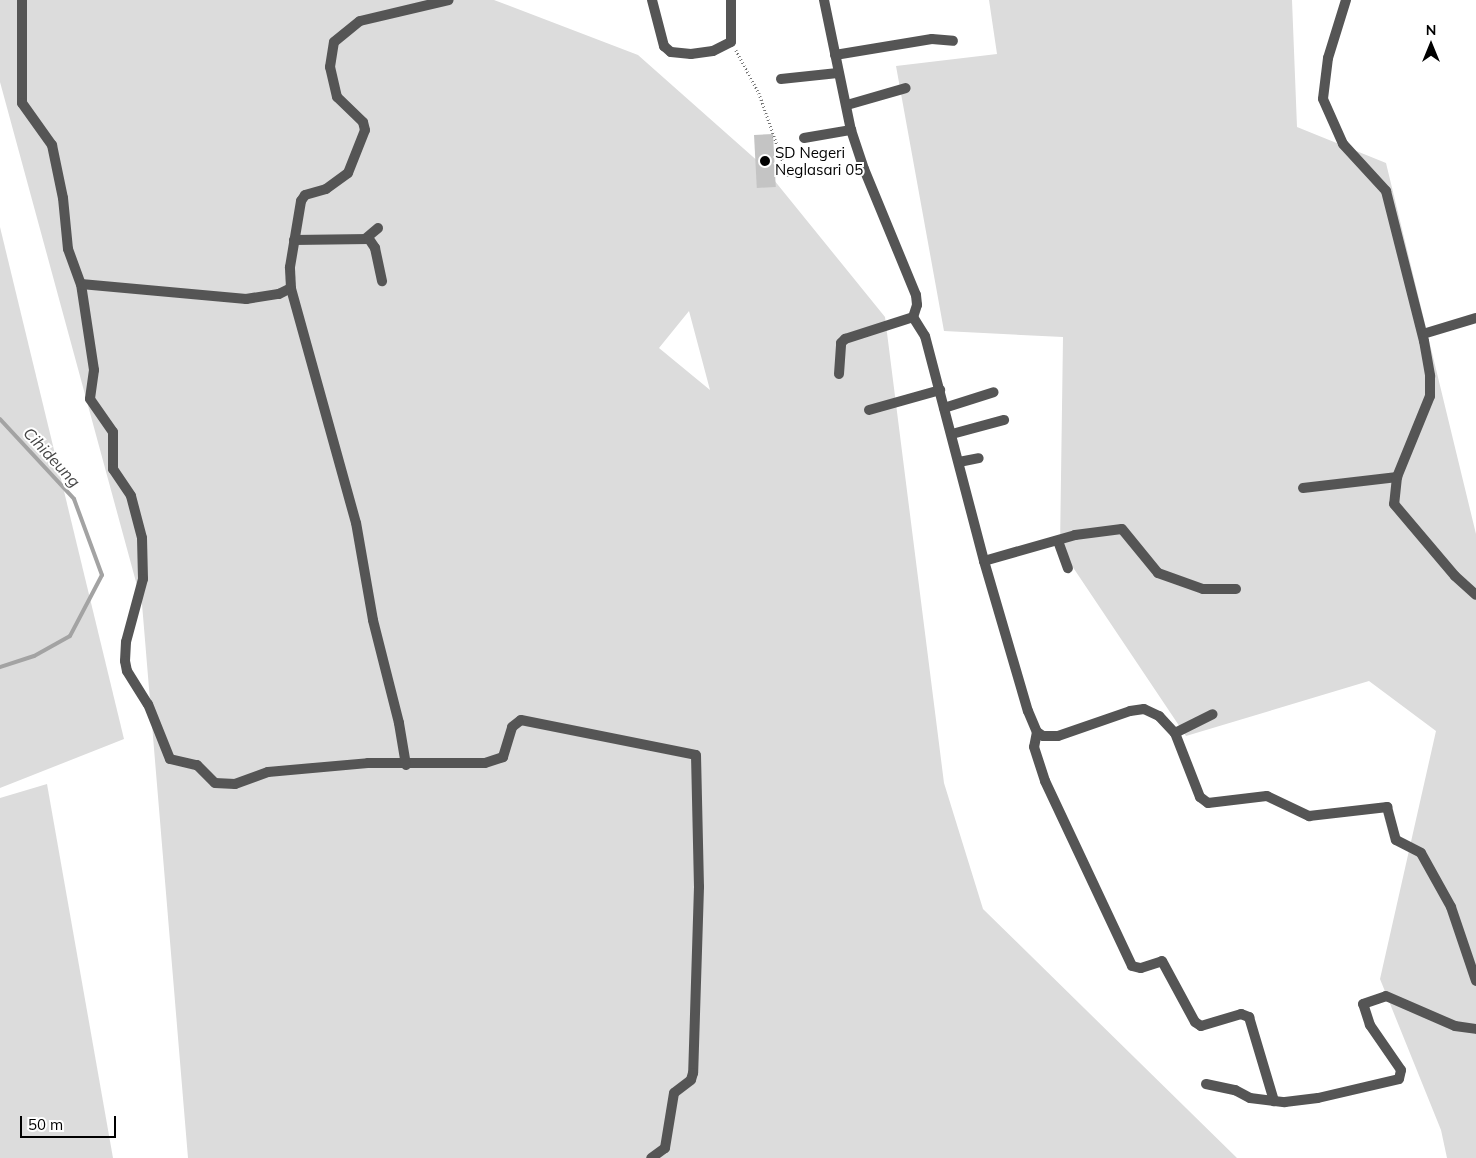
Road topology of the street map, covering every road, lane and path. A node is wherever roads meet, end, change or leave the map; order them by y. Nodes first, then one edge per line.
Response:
1 (22, 0) edge
2 (449, 0) edge
3 (652, 0) edge
4 (731, 0) edge
5 (824, 0) edge
6 (1346, 0) edge
7 (953, 41) dead end
8 (732, 42) junction
9 (835, 55) junction
10 (838, 73) junction
11 (781, 79) dead end
12 (906, 88) dead end
13 (847, 106) junction
14 (852, 130) junction
15 (804, 138) dead end
16 (788, 176) dead end
17 (378, 228) dead end
18 (365, 239) junction
19 (294, 240) junction
20 (382, 281) dead end
21 (81, 284) junction
22 (291, 288) junction
23 (913, 317) junction
24 (1476, 318) edge
25 (1422, 334) junction
26 (840, 374) dead end
27 (940, 390) junction
28 (994, 392) dead end
29 (944, 408) junction
30 (869, 410) dead end
31 (1004, 420) dead end
32 (952, 434) junction
33 (978, 458) dead end
34 (959, 462) junction
35 (1397, 476) junction
36 (1303, 488) dead end
37 (1058, 541) junction
38 (984, 561) junction
39 (1068, 568) dead end
40 (1236, 590) dead end
41 (1476, 595) edge
42 (1213, 714) dead end
43 (1037, 732) junction
44 (1175, 733) junction
45 (406, 765) junction
46 (1476, 981) edge
47 (1476, 1029) edge
48 (1206, 1084) dead end
49 (1274, 1101) junction
50 (651, 1158) edge

1 - 21 street
2 - 19 street
3 - 8 street
4 - 8 street
5 - 9 street
6 - 25 street
7 - 9 street
8 - 16 path
9 - 10 street
10 - 11 street
10 - 13 street
12 - 13 street
13 - 14 street
14 - 15 street
14 - 23 street
17 - 18 street
18 - 19 street
18 - 20 street
19 - 22 street
21 - 22 street
21 - 45 street
22 - 45 street
23 - 26 street
23 - 27 street
24 - 25 street
25 - 35 street
27 - 29 street
27 - 30 street
28 - 29 street
29 - 32 street
31 - 32 street
32 - 34 street
33 - 34 street
34 - 38 street
35 - 36 street
35 - 41 street
37 - 38 street
37 - 39 street
37 - 40 street
38 - 43 street
42 - 44 street
43 - 44 street
43 - 49 street
44 - 46 street
45 - 50 street
47 - 49 street
48 - 49 street

